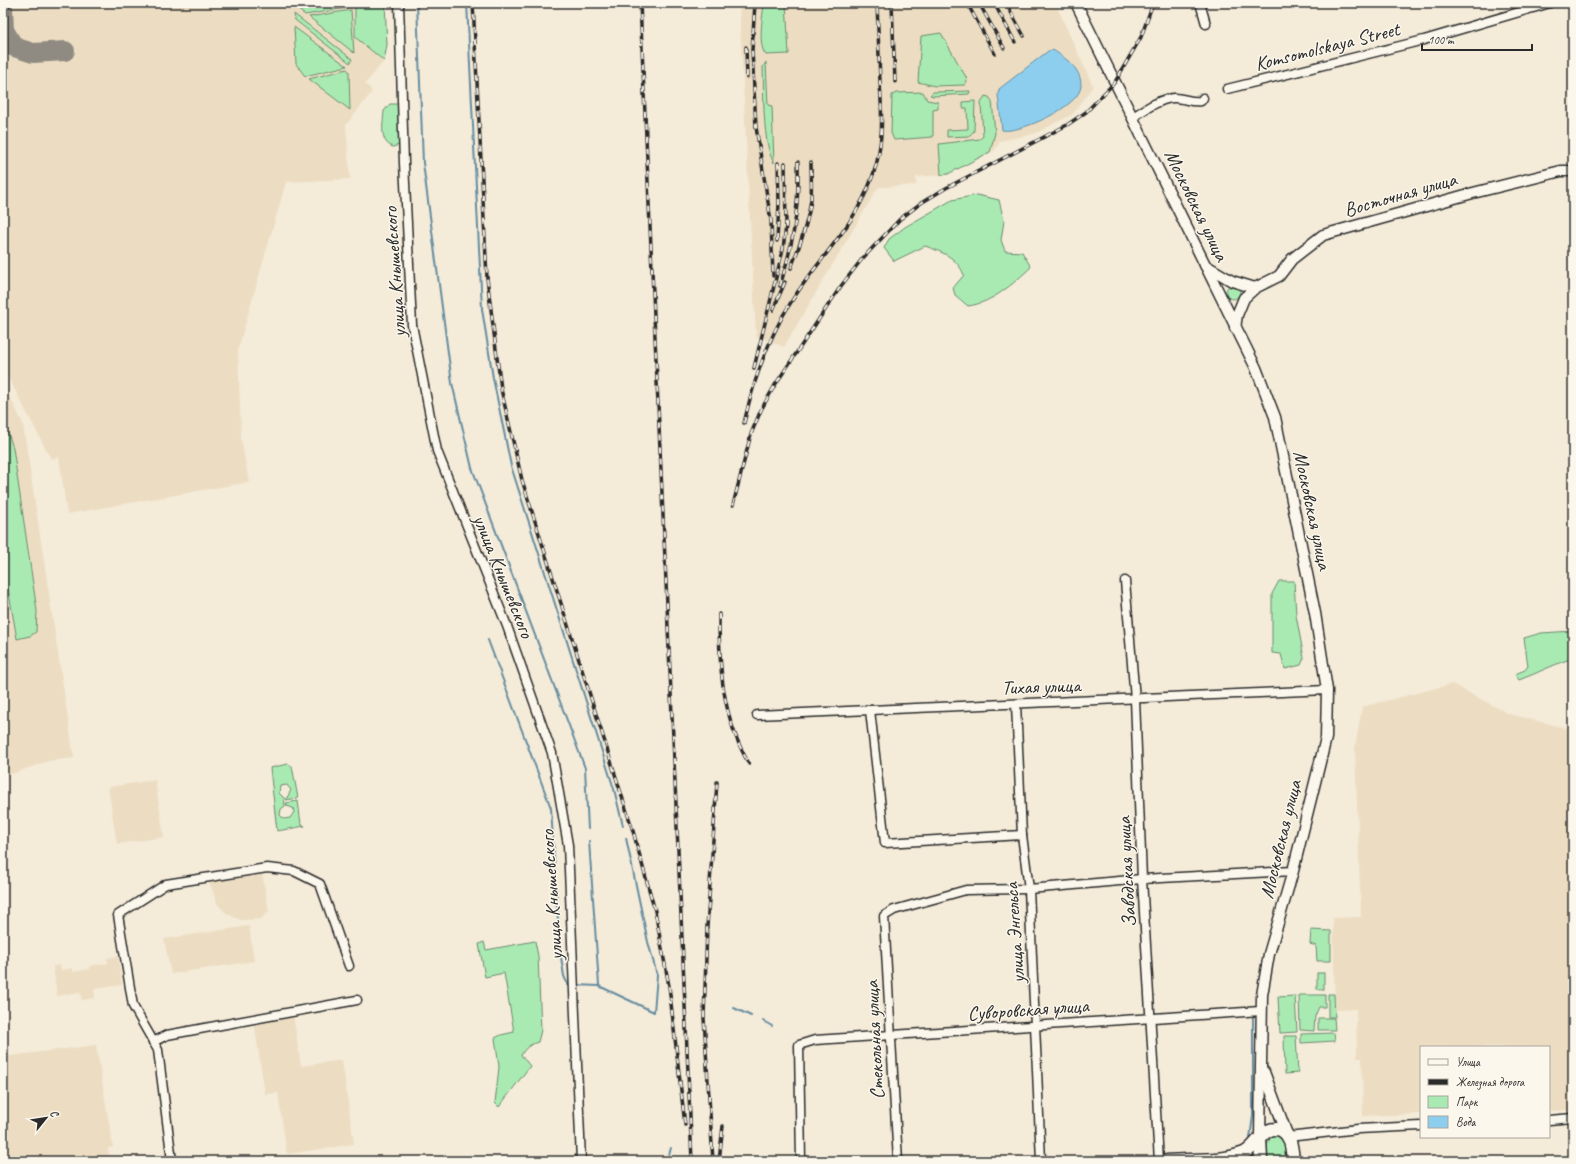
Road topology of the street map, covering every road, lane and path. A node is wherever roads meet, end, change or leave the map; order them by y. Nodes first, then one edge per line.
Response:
1 (399, 3) edge
2 (1076, 3) edge
3 (1200, 3) edge
4 (1550, 3) edge
5 (1206, 24) dead end
6 (1227, 88) dead end
7 (1203, 98) dead end
8 (1133, 117) junction
9 (1573, 171) edge
10 (1205, 265) junction
11 (1232, 281) junction
12 (1255, 288) junction
13 (1217, 291) junction
14 (1235, 328) junction
15 (1125, 581) dead end
16 (1327, 690) junction
17 (1135, 699) junction
18 (1016, 704) junction
19 (870, 710) junction
20 (757, 714) dead end
21 (1022, 835) junction
22 (1293, 871) junction
23 (1142, 879) junction
24 (1029, 889) junction
25 (349, 966) dead end
26 (357, 1000) dead end
27 (1261, 1011) junction
28 (1152, 1018) junction
29 (1036, 1025) junction
30 (891, 1035) junction
31 (153, 1042) junction
32 (1261, 1062) junction
33 (1573, 1118) edge
34 (1550, 1120) edge
35 (1420, 1126) edge
36 (1288, 1137) junction
37 (1260, 1138) junction
38 (1228, 1157) junction
39 (172, 1161) edge
40 (582, 1161) edge
41 (801, 1161) edge
42 (898, 1161) edge
43 (1041, 1161) edge
44 (1159, 1161) edge
45 (1167, 1161) edge
46 (1242, 1161) edge
47 (1261, 1161) edge
48 (1293, 1161) edge

1 - 40 street, улица Кнышевского
2 - 8 street, Московская улица
3 - 5 street
4 - 6 street, Komsomolskaya Street
7 - 8 street
8 - 10 street, Московская улица
9 - 12 street, Восточная улица
10 - 11 street
10 - 13 street, Московская улица
11 - 12 street
11 - 13 street
12 - 14 street
13 - 14 street, Московская улица
14 - 16 street, Московская улица
15 - 17 street, Заводская улица
16 - 17 street, Тихая улица
16 - 22 street, Московская улица
17 - 18 street, Тихая улица
17 - 23 street, Заводская улица
18 - 19 street, Тихая улица
18 - 21 street, улица Энгельса
19 - 20 street, Тихая улица
19 - 21 street
21 - 24 street, улица Энгельса
22 - 23 street
22 - 27 street, Московская улица
23 - 24 street
23 - 28 street, Заводская улица
24 - 29 street, улица Энгельса
24 - 30 street, Стекольная улица
25 - 31 street
26 - 31 street
27 - 28 street, Суворовская улица
27 - 32 street, Московская улица
28 - 29 street, Суворовская улица
28 - 44 street, Заводская улица
29 - 30 street, Суворовская улица
29 - 43 street, улица Энгельса
30 - 41 street, Суворовская улица
30 - 42 street, Стекольная улица
31 - 39 street
32 - 36 street, Московская улица
32 - 37 street, Московская улица
33 - 34 street
35 - 36 street
36 - 37 main road
36 - 48 main road, Московская улица
37 - 38 main road
37 - 47 main road, Московская улица
38 - 45 main road
38 - 46 main road

